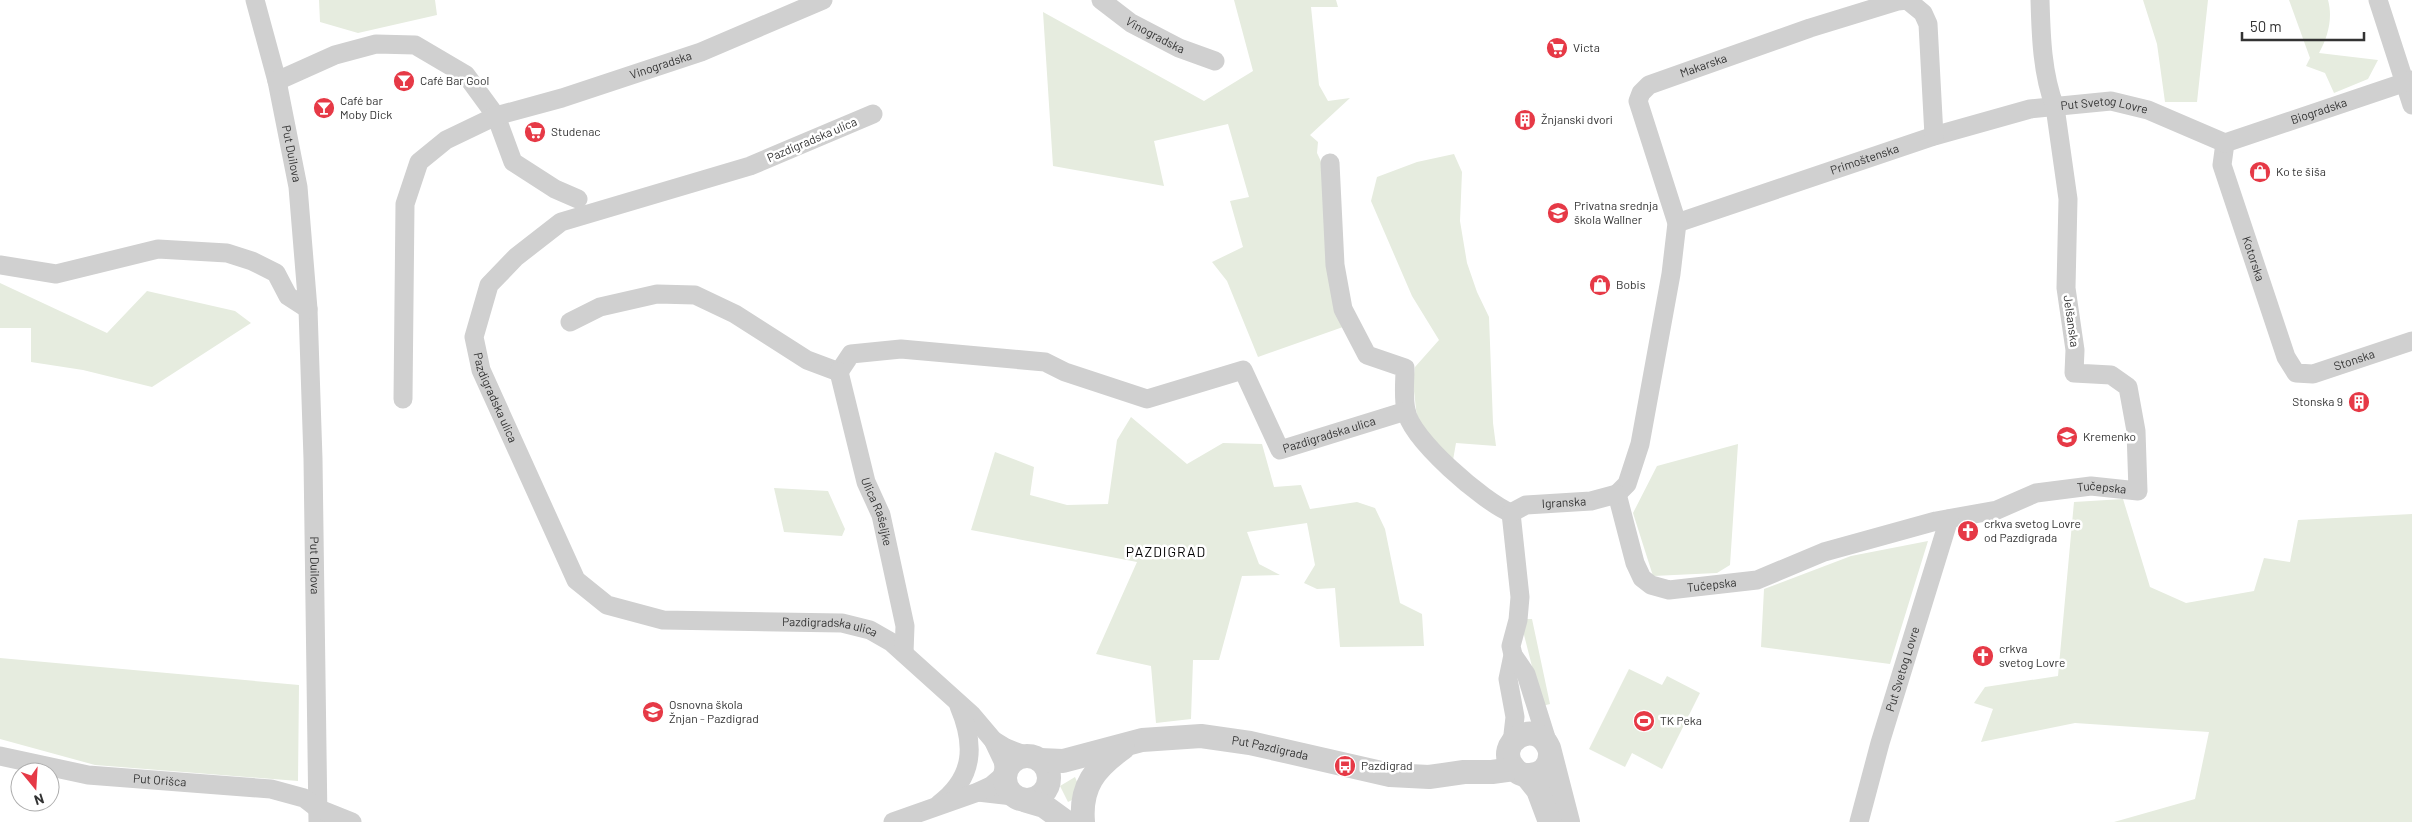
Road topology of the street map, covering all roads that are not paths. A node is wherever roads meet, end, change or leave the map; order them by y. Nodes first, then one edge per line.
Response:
1 (254, 0) edge
2 (823, 0) edge
3 (1101, 0) edge
4 (2040, 0) edge
5 (2378, 0) edge
6 (1898, 1) edge
7 (1215, 61) dead end
8 (277, 81) junction
9 (2408, 81) edge
10 (2412, 105) edge
11 (2055, 107) junction
12 (873, 114) dead end
13 (496, 116) junction
14 (1934, 136) junction
15 (2225, 143) junction
16 (1330, 163) dead end
17 (578, 199) dead end
18 (1677, 223) junction
19 (0, 264) edge
20 (308, 309) junction
21 (570, 322) dead end
22 (2412, 341) edge
23 (839, 372) junction
24 (2296, 372) joint
25 (402, 399) dead end
26 (1406, 411) junction
27 (2138, 491) joint
28 (1617, 494) junction
29 (1511, 513) junction
30 (1949, 519) junction
31 (904, 653) junction
32 (1513, 655) junction
33 (958, 702) junction
34 (993, 740) junction
35 (1130, 742) junction
36 (1549, 748) junction
37 (0, 756) edge
38 (1033, 758) junction
39 (1075, 759) junction
40 (1515, 760) junction
41 (1005, 773) junction
42 (1048, 784) junction
43 (978, 792) junction
44 (1020, 799) junction
45 (934, 808) junction
46 (318, 815) edge
47 (1070, 820) edge
48 (352, 822) edge
49 (893, 822) edge
50 (1550, 822) edge
51 (1568, 822) edge
52 (1859, 822) edge

1 - 8 street, Put Duilova
2 - 13 street, Vinogradska
3 - 7 street, Vinogradska
4 - 11 street, Put Svetog Lovre
5 - 9 street
6 - 14 street
6 - 18 street, Makarska
8 - 13 street
8 - 20 street, Put Duilova
9 - 10 street
9 - 15 street, Biogradska
11 - 14 street, Primoštenska
11 - 15 street, Put Svetog Lovre
11 - 27 street, Jelšanska
12 - 31 street, Pazdigradska ulica
13 - 17 street
13 - 25 street, Vinogradska
14 - 18 street, Primoštenska
15 - 24 street, Kotorska
16 - 26 street
18 - 28 street
19 - 20 street
20 - 46 street, Put Duilova
21 - 23 street
22 - 24 street, Stonska
23 - 26 street, Pazdigradska ulica
23 - 31 street, Ulica Rašeljke
26 - 29 street
27 - 30 street, Tučepska
28 - 29 street, Igranska
28 - 30 street, Tučepska
29 - 32 street
30 - 52 street, Put Svetog Lovre
31 - 33 street, Put Pazdigrada
32 - 36 street
32 - 40 street
33 - 34 street, Put Pazdigrada
33 - 45 street
34 - 38 street, Put Pazdigrada
34 - 41 street, Put Pazdigrada
35 - 39 street, Put Pazdigrada
35 - 40 street, Put Pazdigrada
35 - 47 street
36 - 40 street
36 - 40 street
36 - 51 street
37 - 46 street, Put Orišca
38 - 39 street, Put Pazdigrada
38 - 41 street
38 - 42 street
39 - 42 street, Put Pazdigrada
40 - 50 street
41 - 43 street
41 - 44 street
42 - 44 street
42 - 47 street
43 - 44 street
43 - 45 street
44 - 47 street
45 - 49 street
46 - 48 street, Put Orišca

